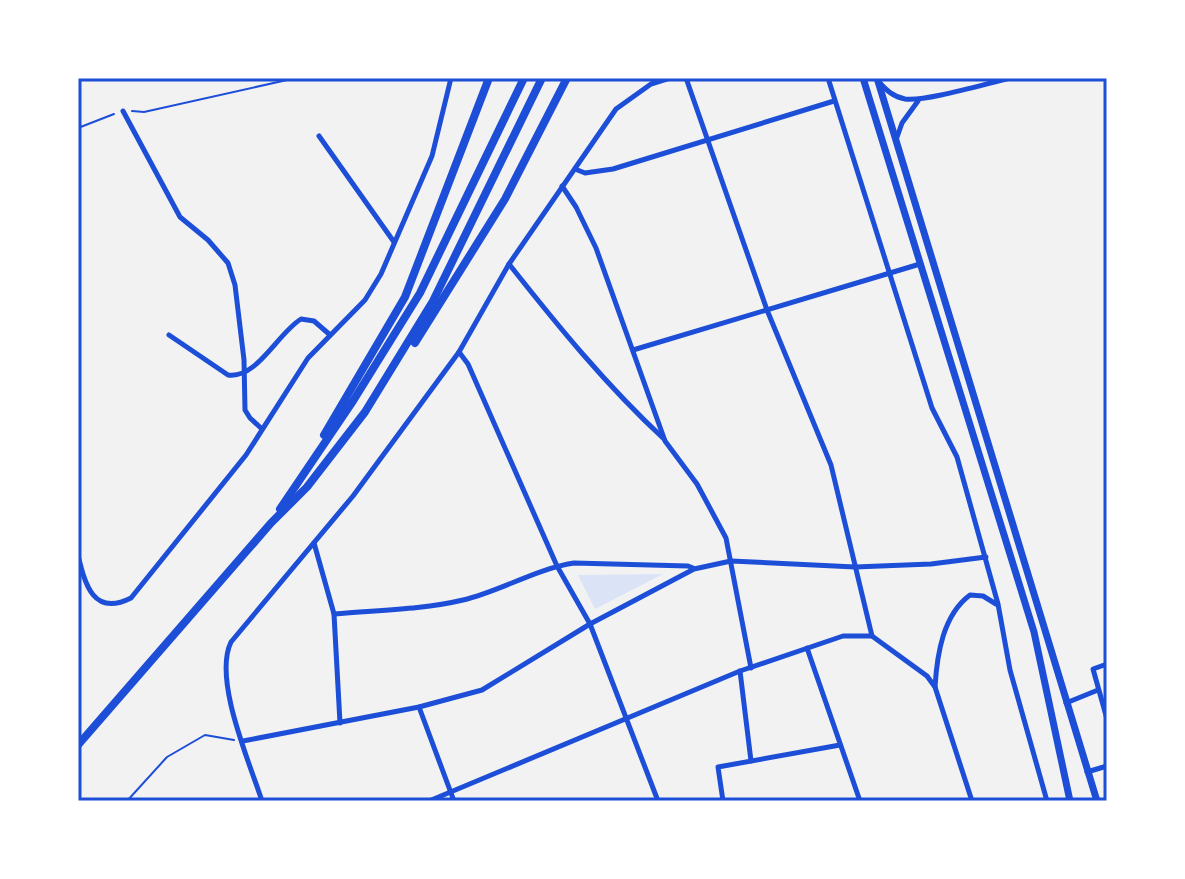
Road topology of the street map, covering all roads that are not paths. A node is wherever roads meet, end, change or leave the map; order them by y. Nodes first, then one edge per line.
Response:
1 (451, 78) edge
2 (489, 78) edge
3 (524, 78) edge
4 (542, 78) edge
5 (567, 78) edge
6 (670, 78) edge
7 (686, 78) edge
8 (828, 78) edge
9 (863, 78) edge
10 (1011, 78) edge
11 (878, 80) edge
12 (919, 100) junction
13 (834, 101) junction
14 (123, 111) road end
15 (319, 136) dead end
16 (707, 139) junction
17 (896, 141) junction
18 (574, 169) junction
19 (562, 186) junction
20 (394, 243) junction
21 (509, 264) junction
22 (920, 264) junction
23 (890, 273) junction
24 (767, 310) junction
25 (329, 334) junction
26 (169, 335) dead end
27 (633, 350) junction
28 (459, 352) junction
29 (244, 375) junction
30 (365, 412) junction
31 (262, 429) junction
32 (665, 441) junction
33 (314, 457) junction
34 (271, 523) junction
35 (314, 542) junction
36 (78, 555) edge
37 (986, 557) junction
38 (731, 561) junction
39 (557, 566) junction
40 (855, 567) junction
41 (694, 569) junction
42 (998, 604) junction
43 (334, 614) junction
44 (590, 624) junction
45 (872, 636) junction
46 (807, 648) junction
47 (1107, 664) edge
48 (751, 668) junction
49 (740, 671) junction
50 (935, 687) junction
51 (1098, 690) junction
52 (1066, 703) junction
53 (419, 707) junction
54 (628, 719) junction
55 (1107, 719) edge
56 (340, 723) junction
57 (243, 741) junction
58 (78, 745) edge
59 (840, 745) junction
60 (751, 761) junction
61 (1107, 766) edge
62 (1087, 772) junction
63 (451, 792) junction
64 (262, 801) edge
65 (429, 801) edge
66 (454, 801) edge
67 (658, 801) edge
68 (723, 801) edge
69 (860, 801) edge
70 (972, 801) edge
71 (1047, 801) edge
72 (1070, 801) edge
73 (1097, 801) edge

1 - 20 street
2 - 33 highway
3 - 33 highway
4 - 30 highway
5 - 30 highway
6 - 18 street
7 - 16 street
8 - 13 street
9 - 22 main road
10 - 12 street
11 - 12 street
11 - 17 main road
12 - 17 street
13 - 16 street
13 - 23 street
14 - 29 street
15 - 20 street
16 - 18 street
16 - 24 street
17 - 52 main road
18 - 19 street
19 - 21 street
19 - 27 street
20 - 25 street
21 - 28 street
21 - 32 street
22 - 23 street
22 - 72 main road
23 - 24 street
23 - 37 street
24 - 27 street
24 - 40 street
25 - 29 street
25 - 31 street
26 - 29 street
27 - 32 street
28 - 35 street
28 - 39 street
29 - 31 street
30 - 34 highway
31 - 36 street
32 - 38 street
33 - 34 highway
34 - 58 highway
35 - 43 street
35 - 57 street
37 - 40 street
37 - 42 street
38 - 40 street
38 - 41 street
38 - 48 street
39 - 41 street
39 - 43 street
39 - 44 street
40 - 45 street
41 - 44 street
42 - 50 street
42 - 71 street
43 - 56 street
44 - 53 street
44 - 54 street
45 - 46 street
45 - 50 street
46 - 48 street
46 - 59 street
47 - 51 street
48 - 49 street
49 - 54 street
49 - 60 street
50 - 70 street
51 - 52 street
51 - 55 street
52 - 62 main road
53 - 56 street
53 - 63 street
54 - 63 street
54 - 67 street
56 - 57 street
57 - 64 street
59 - 60 street
59 - 69 street
60 - 68 street
61 - 62 street
62 - 73 main road
63 - 65 street
63 - 66 street

